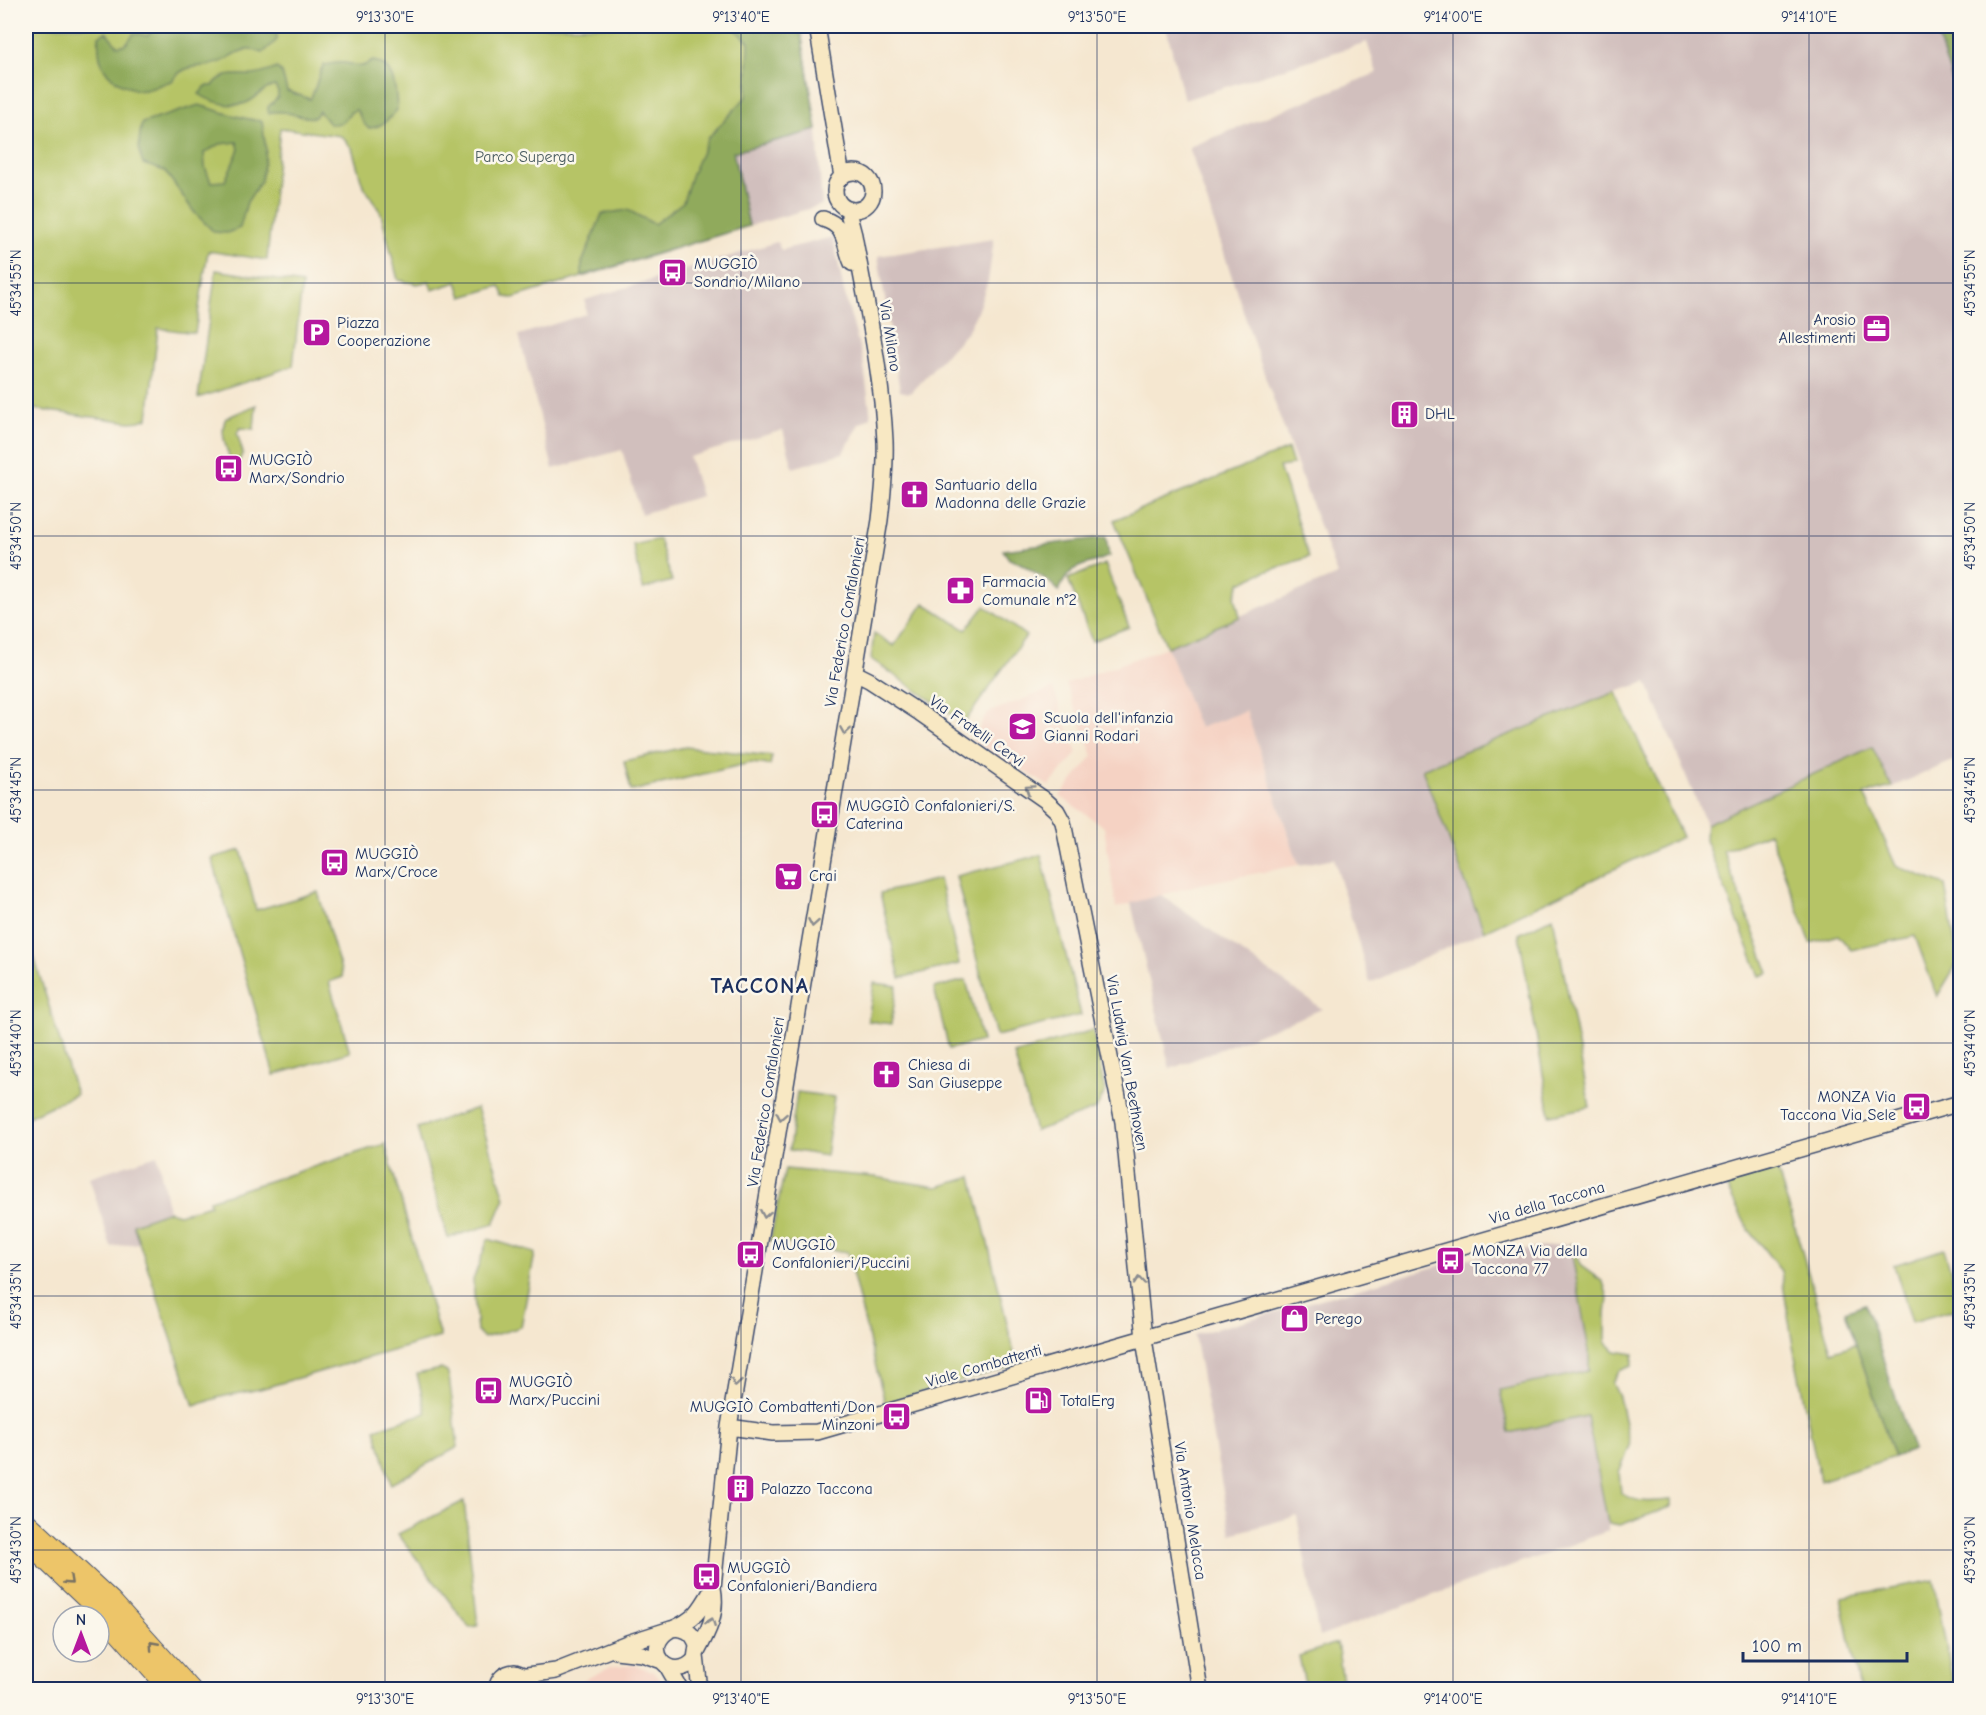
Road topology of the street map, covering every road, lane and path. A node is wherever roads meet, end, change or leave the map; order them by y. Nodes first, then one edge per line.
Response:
1 (817, 26) edge
2 (848, 175) junction
3 (855, 209) junction
4 (823, 219) dead end
5 (865, 293) junction
6 (885, 444) joint
7 (855, 673) junction
8 (1064, 832) joint
9 (1960, 1103) edge
10 (1144, 1339) junction
11 (729, 1427) junction
12 (26, 1522) edge
13 (26, 1541) edge
14 (713, 1588) junction
15 (670, 1630) junction
16 (610, 1651) junction
17 (696, 1655) junction
18 (664, 1664) junction
19 (556, 1671) junction
20 (527, 1675) junction
21 (171, 1689) edge
22 (191, 1689) edge
23 (495, 1689) edge
24 (535, 1689) edge
25 (541, 1689) edge
26 (681, 1689) edge
27 (700, 1689) edge
28 (1200, 1689) edge

1 - 2 street
2 - 3 street
2 - 3 street
3 - 5 street, Via Milano
4 - 5 street
5 - 6 street, Via Milano
6 - 7 street, Via Federico Confalonieri
8 -> 7 street, Via Fratelli Cervi
7 -> 11 street, Via Federico Confalonieri
10 -> 8 street, Via Ludwig Van Beethoven
9 - 10 street, Via della Taccona
10 - 11 street, Viale Combattenti
10 - 28 street, Via Antonio Melacca
11 - 14 street, Via Federico Confalonieri
22 -> 12 highway
13 -> 21 highway
14 - 15 street, Via Federico Confalonieri
17 -> 14 street, Via Federico Confalonieri
15 - 16 street, Via Federico Confalonieri
15 - 17 street
15 - 18 street
16 - 18 street
16 - 19 street, Via Federico Confalonieri
17 - 18 street
17 - 27 street
18 - 26 street
19 - 20 street, Via Federico Confalonieri
19 - 25 street
20 - 23 street, Via Federico Confalonieri
20 - 24 street

